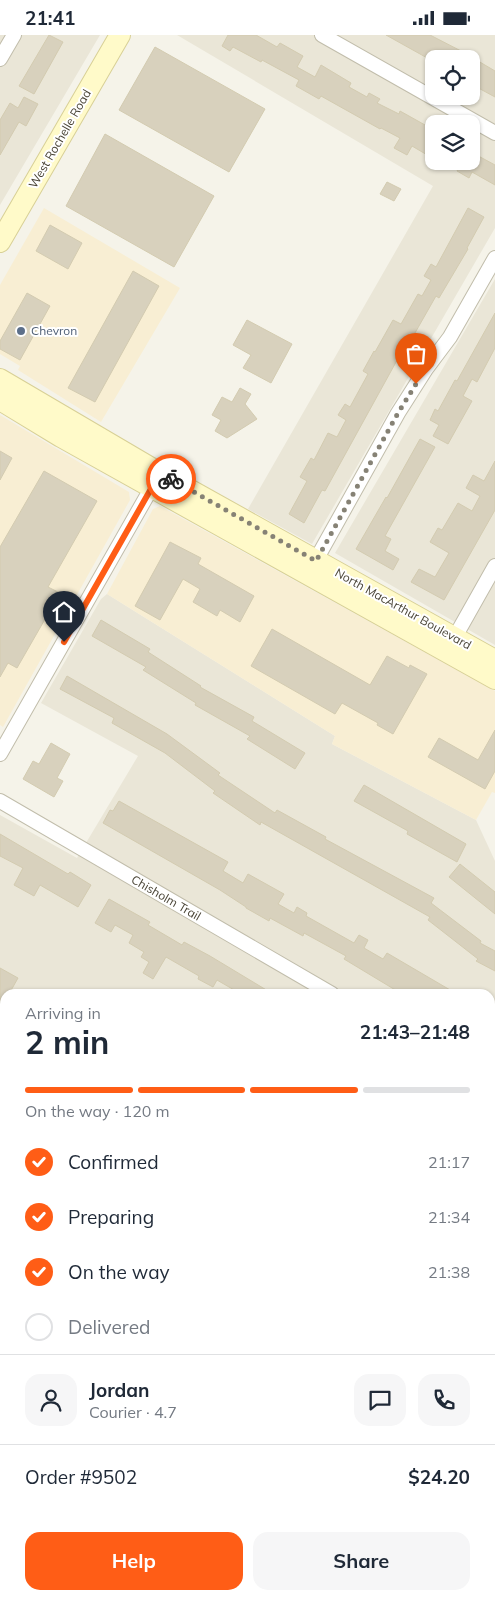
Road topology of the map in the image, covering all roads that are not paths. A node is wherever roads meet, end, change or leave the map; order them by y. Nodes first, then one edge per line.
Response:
1 (14, 35) edge
2 (120, 35) edge
3 (322, 35) edge
4 (0, 59) edge
5 (495, 133) edge
6 (0, 242) edge
7 (495, 258) edge
8 (0, 379) edge
9 (0, 400) edge
10 (61, 437) junction
11 (134, 458) junction
12 (156, 480) junction
13 (495, 566) edge
14 (312, 567) junction
15 (451, 645) junction
16 (495, 660) edge
17 (495, 679) edge
18 (0, 754) edge
19 (0, 801) edge
20 (323, 989) edge

1 - 4 street
2 - 6 main road, West Rochelle Road
3 - 5 street
7 - 14 street
8 - 11 main road, North MacArthur Boulevard
9 - 10 main road, North MacArthur Boulevard
10 - 11 main road
10 - 12 main road, North MacArthur Boulevard
11 - 12 main road, North MacArthur Boulevard
12 - 14 main road, North MacArthur Boulevard
12 - 18 street
13 - 15 street
14 - 15 main road, North MacArthur Boulevard
15 - 16 main road, North MacArthur Boulevard
15 - 17 main road, North MacArthur Boulevard
19 - 20 street, Chisholm Trail

